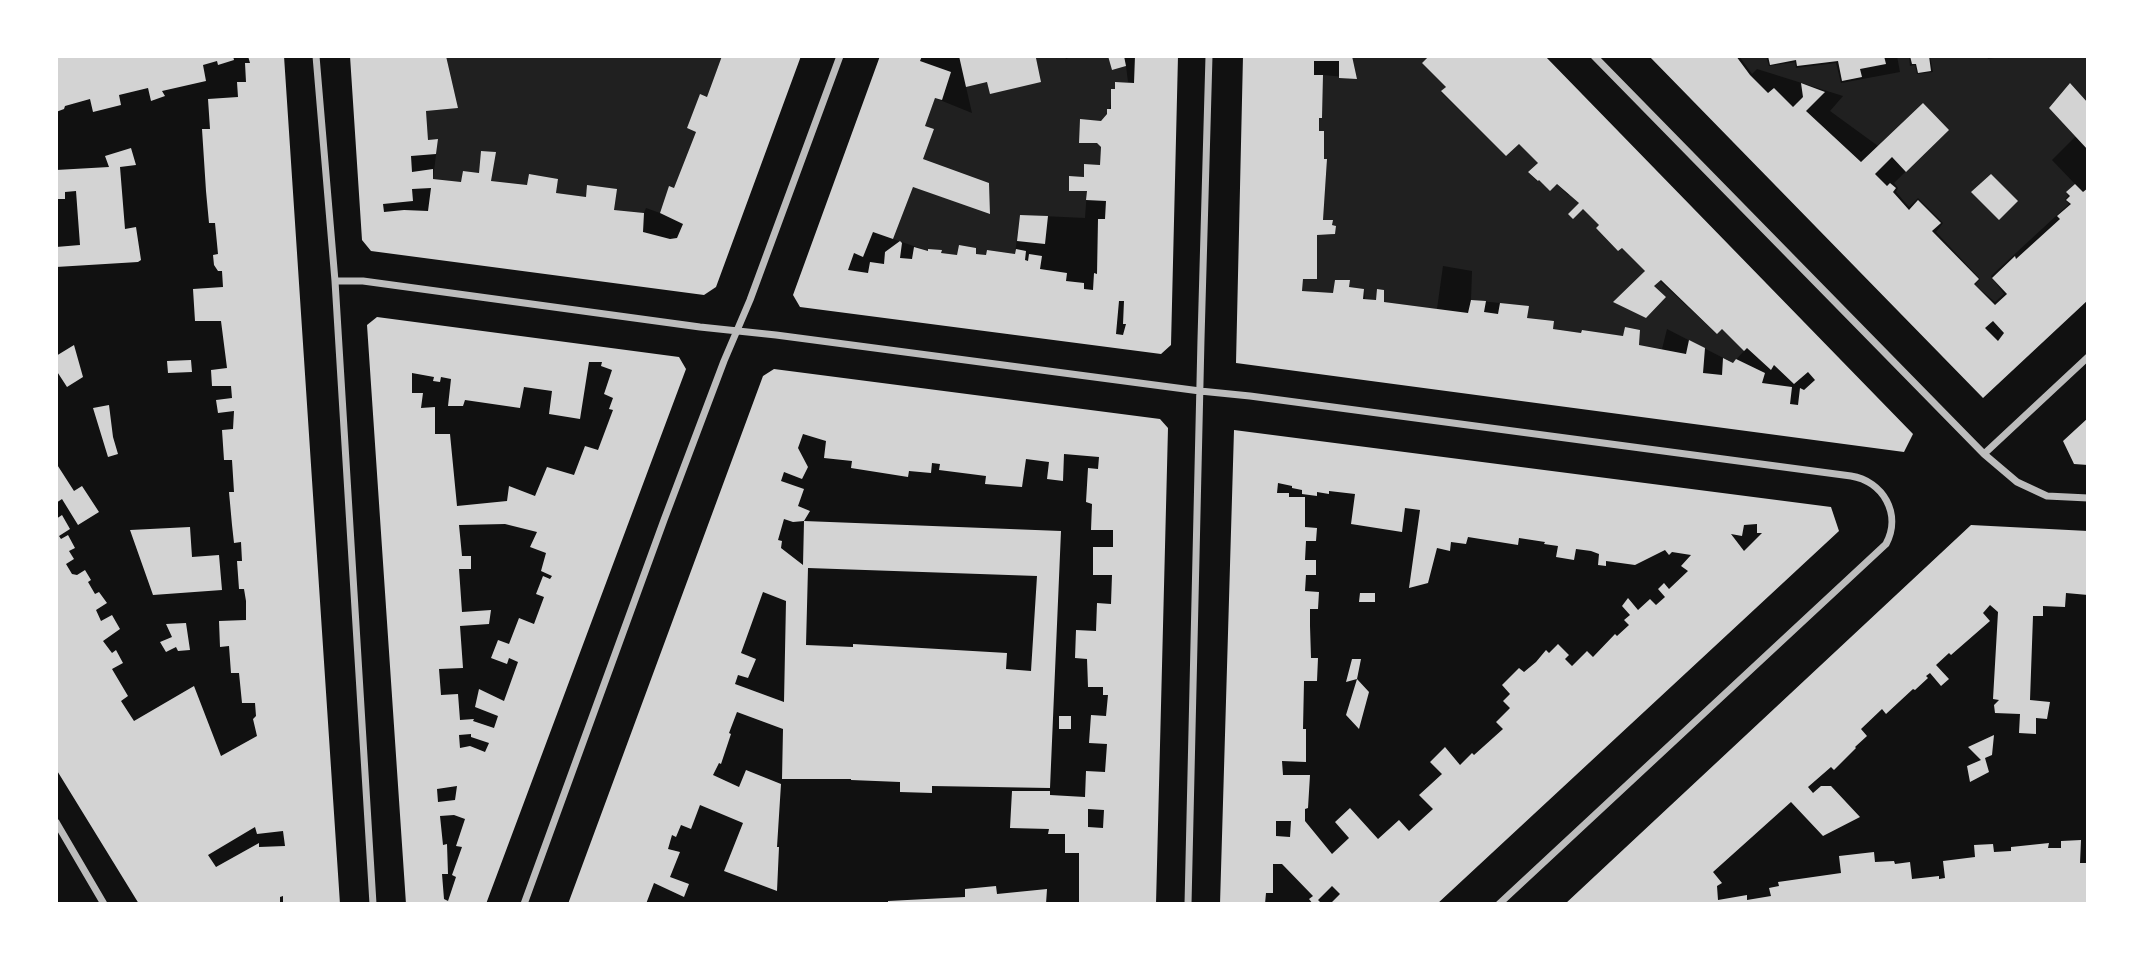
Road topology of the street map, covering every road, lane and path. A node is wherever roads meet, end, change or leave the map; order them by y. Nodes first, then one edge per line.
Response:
1 (316, 56) edge
2 (841, 56) edge
3 (1209, 56) edge
4 (1594, 56) edge
5 (335, 281) junction
6 (737, 331) junction
7 (2088, 357) edge
8 (1200, 391) junction
9 (1984, 454) junction
10 (2088, 498) edge
11 (56, 822) edge
12 (104, 904) edge
13 (373, 904) edge
14 (524, 904) edge
15 (1188, 904) edge
16 (1499, 904) edge

1 - 5 street
2 - 6 street
3 - 8 street
4 - 9 street
5 - 6 street
5 - 13 street
6 - 8 street
6 - 14 street
7 - 9 street
8 - 15 street
8 - 16 street
9 - 10 street
11 - 12 street

